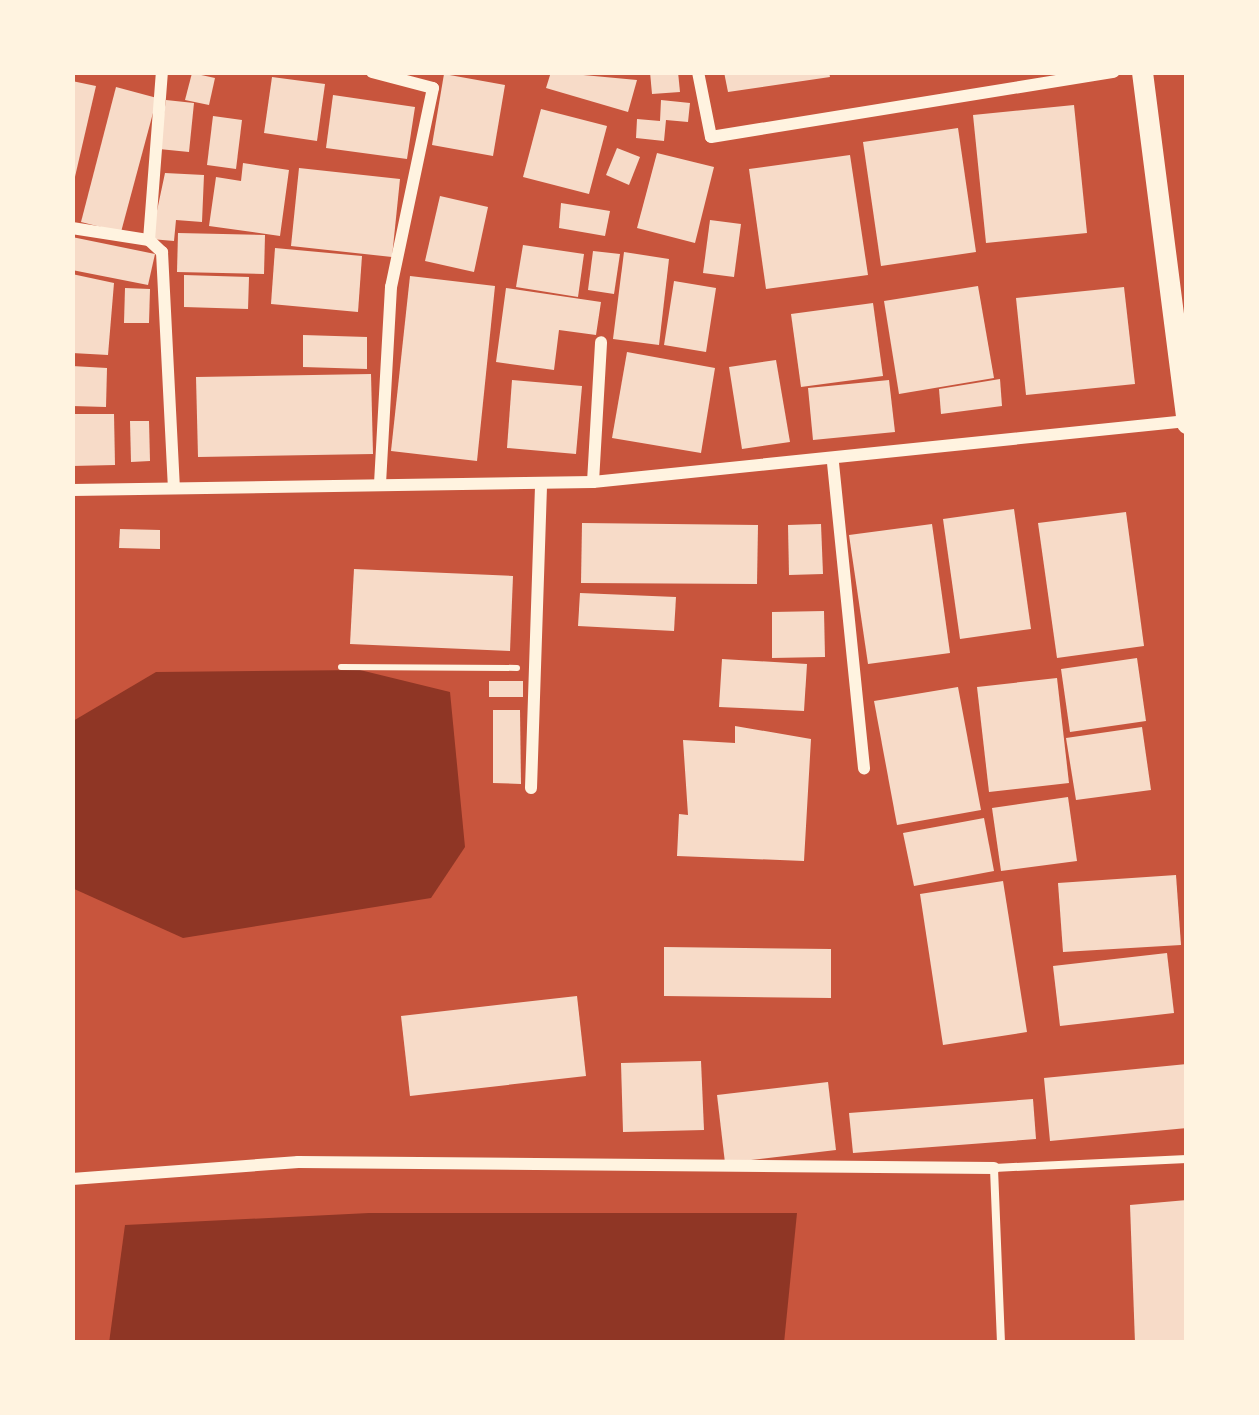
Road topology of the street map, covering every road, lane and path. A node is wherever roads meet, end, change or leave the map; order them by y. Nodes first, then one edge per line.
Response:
1 (162, 72) edge
2 (372, 72) edge
3 (698, 72) edge
4 (1114, 72) edge
5 (1142, 72) edge
6 (72, 227) edge
7 (149, 240) junction
8 (601, 342) dead end
9 (1187, 422) edge
10 (832, 463) junction
11 (593, 482) junction
12 (541, 483) junction
13 (380, 484) junction
14 (175, 488) junction
15 (72, 490) edge
16 (341, 667) dead end
17 (532, 668) junction
18 (864, 768) dead end
19 (532, 788) dead end
20 (1187, 1159) edge
21 (994, 1168) junction
22 (72, 1179) edge
23 (1001, 1343) edge

1 - 7 street
2 - 13 street
3 - 4 street
5 - 9 main road
6 - 7 street
7 - 14 street
8 - 11 street
9 - 10 street
10 - 11 street
10 - 18 street
11 - 12 street
12 - 13 street
12 - 17 street
13 - 14 street
14 - 15 street
16 - 17 path
17 - 19 street
20 - 21 lane
21 - 22 street
21 - 23 lane

